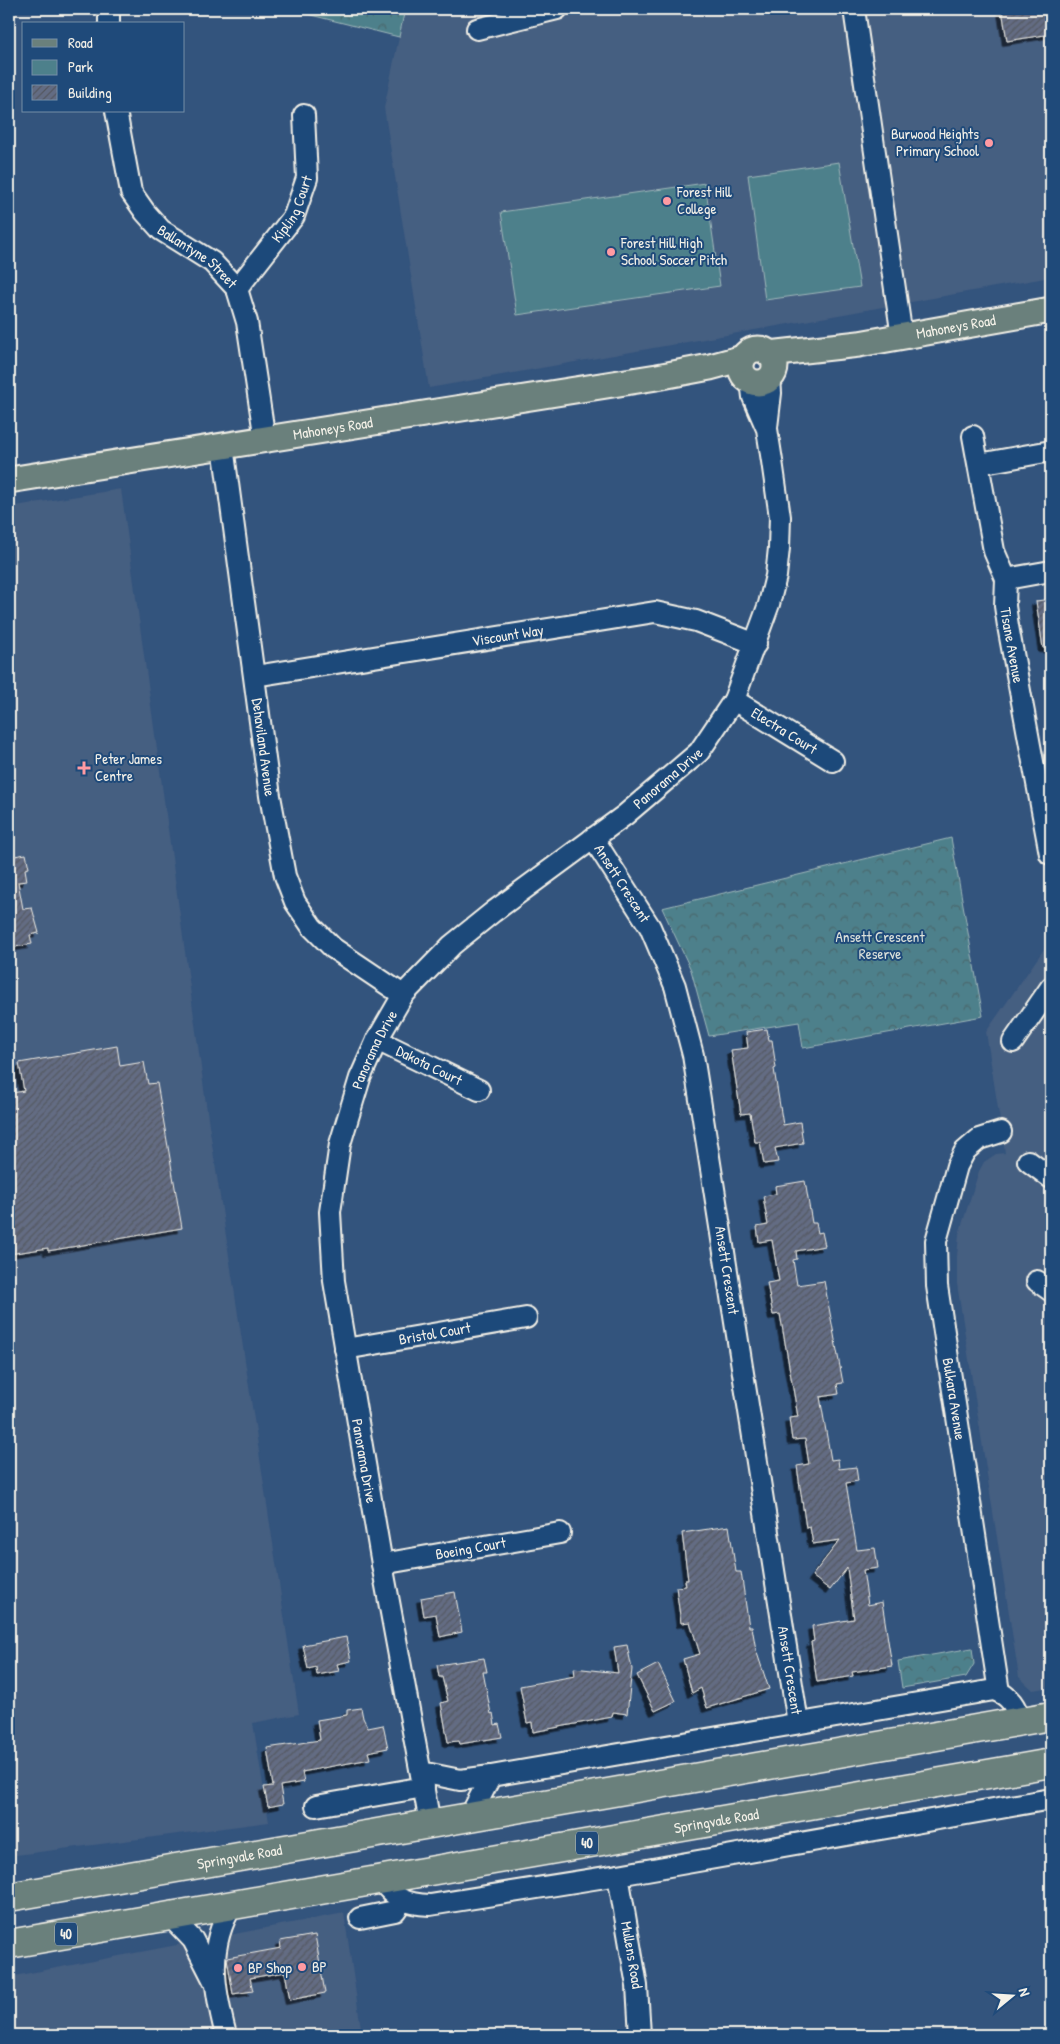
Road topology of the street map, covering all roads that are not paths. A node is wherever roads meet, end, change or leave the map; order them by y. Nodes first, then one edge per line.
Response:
1 (109, 9) edge
2 (557, 9) edge
3 (854, 9) edge
4 (109, 22) edge
5 (477, 29) dead end
6 (116, 112) edge
7 (304, 115) dead end
8 (237, 289) junction
9 (1051, 310) edge
10 (902, 337) junction
11 (759, 371) junction
12 (974, 436) dead end
13 (265, 440) junction
14 (223, 446) junction
15 (1051, 451) edge
16 (979, 464) junction
17 (9, 480) edge
18 (1051, 571) edge
19 (1006, 579) junction
20 (756, 644) junction
21 (255, 676) junction
22 (734, 700) junction
23 (833, 761) dead end
24 (593, 838) junction
25 (1050, 854) dead end
26 (1051, 987) edge
27 (403, 995) junction
28 (377, 1040) junction
29 (1013, 1042) dead end
30 (479, 1090) dead end
31 (1001, 1132) dead end
32 (1028, 1161) dead end
33 (1051, 1178) edge
34 (526, 1318) dead end
35 (345, 1349) junction
36 (560, 1533) dead end
37 (382, 1564) junction
38 (999, 1692) junction
39 (1051, 1716) edge
40 (1021, 1722) junction
41 (798, 1723) junction
42 (1051, 1763) edge
43 (491, 1776) junction
44 (422, 1779) junction
45 (1051, 1800) edge
46 (316, 1806) dead end
47 (470, 1816) junction
48 (430, 1823) junction
49 (618, 1875) junction
50 (380, 1879) junction
51 (9, 1897) edge
52 (402, 1901) junction
53 (233, 1904) junction
54 (169, 1915) junction
55 (360, 1918) dead end
56 (9, 1944) edge
57 (214, 1983) junction
58 (226, 2035) edge
59 (640, 2035) edge

1 - 4 street
2 - 5 street
3 - 10 street
6 - 8 street, Ballantyne Street
7 - 8 street, Kipling Court
8 - 13 street, Ballantyne Street
9 - 10 main road, Mahoneys Road
10 - 11 main road, Mahoneys Road
11 - 13 main road, Mahoneys Road
11 - 20 street, Panorama Drive
12 - 16 street, Tisane Avenue
13 - 14 main road, Mahoneys Road
14 - 17 main road, Mahoneys Road
14 - 21 street, Dehaviland Avenue
15 - 16 street
16 - 19 street, Tisane Avenue
18 - 19 street
19 - 25 street, Tisane Avenue
20 - 21 street, Viscount Way
20 - 22 street, Panorama Drive
21 - 27 street, Dehaviland Avenue
22 - 23 street, Electra Court
22 - 24 street, Panorama Drive
24 - 27 street, Panorama Drive
24 - 41 street, Ansett Crescent
26 - 29 street
27 - 28 street, Panorama Drive
28 - 30 street, Dakota Court
28 - 35 street, Panorama Drive
31 - 38 street, Bulkara Avenue
32 - 33 street
34 - 35 street, Bristol Court
35 - 37 street, Panorama Drive
36 - 37 street, Boeing Court
37 - 44 street, Panorama Drive
38 - 40 street
38 - 41 street
39 - 40 highway, Springvale Road
40 - 47 highway, Springvale Road
41 - 43 street
42 - 50 highway, Springvale Road / 40
43 - 44 street
43 - 47 street
44 - 46 street
44 - 48 street, Panorama Drive
45 - 49 street
47 - 48 highway, Springvale Road
48 - 51 highway, Springvale Road
49 - 52 street
49 - 59 street, Mullens Road
50 - 52 street
50 - 53 highway, Springvale Road / 40
52 - 55 street
53 - 54 highway, Springvale Road / 40
53 - 57 street
54 - 56 highway, Springvale Road / 40
54 - 57 street
57 - 58 street

